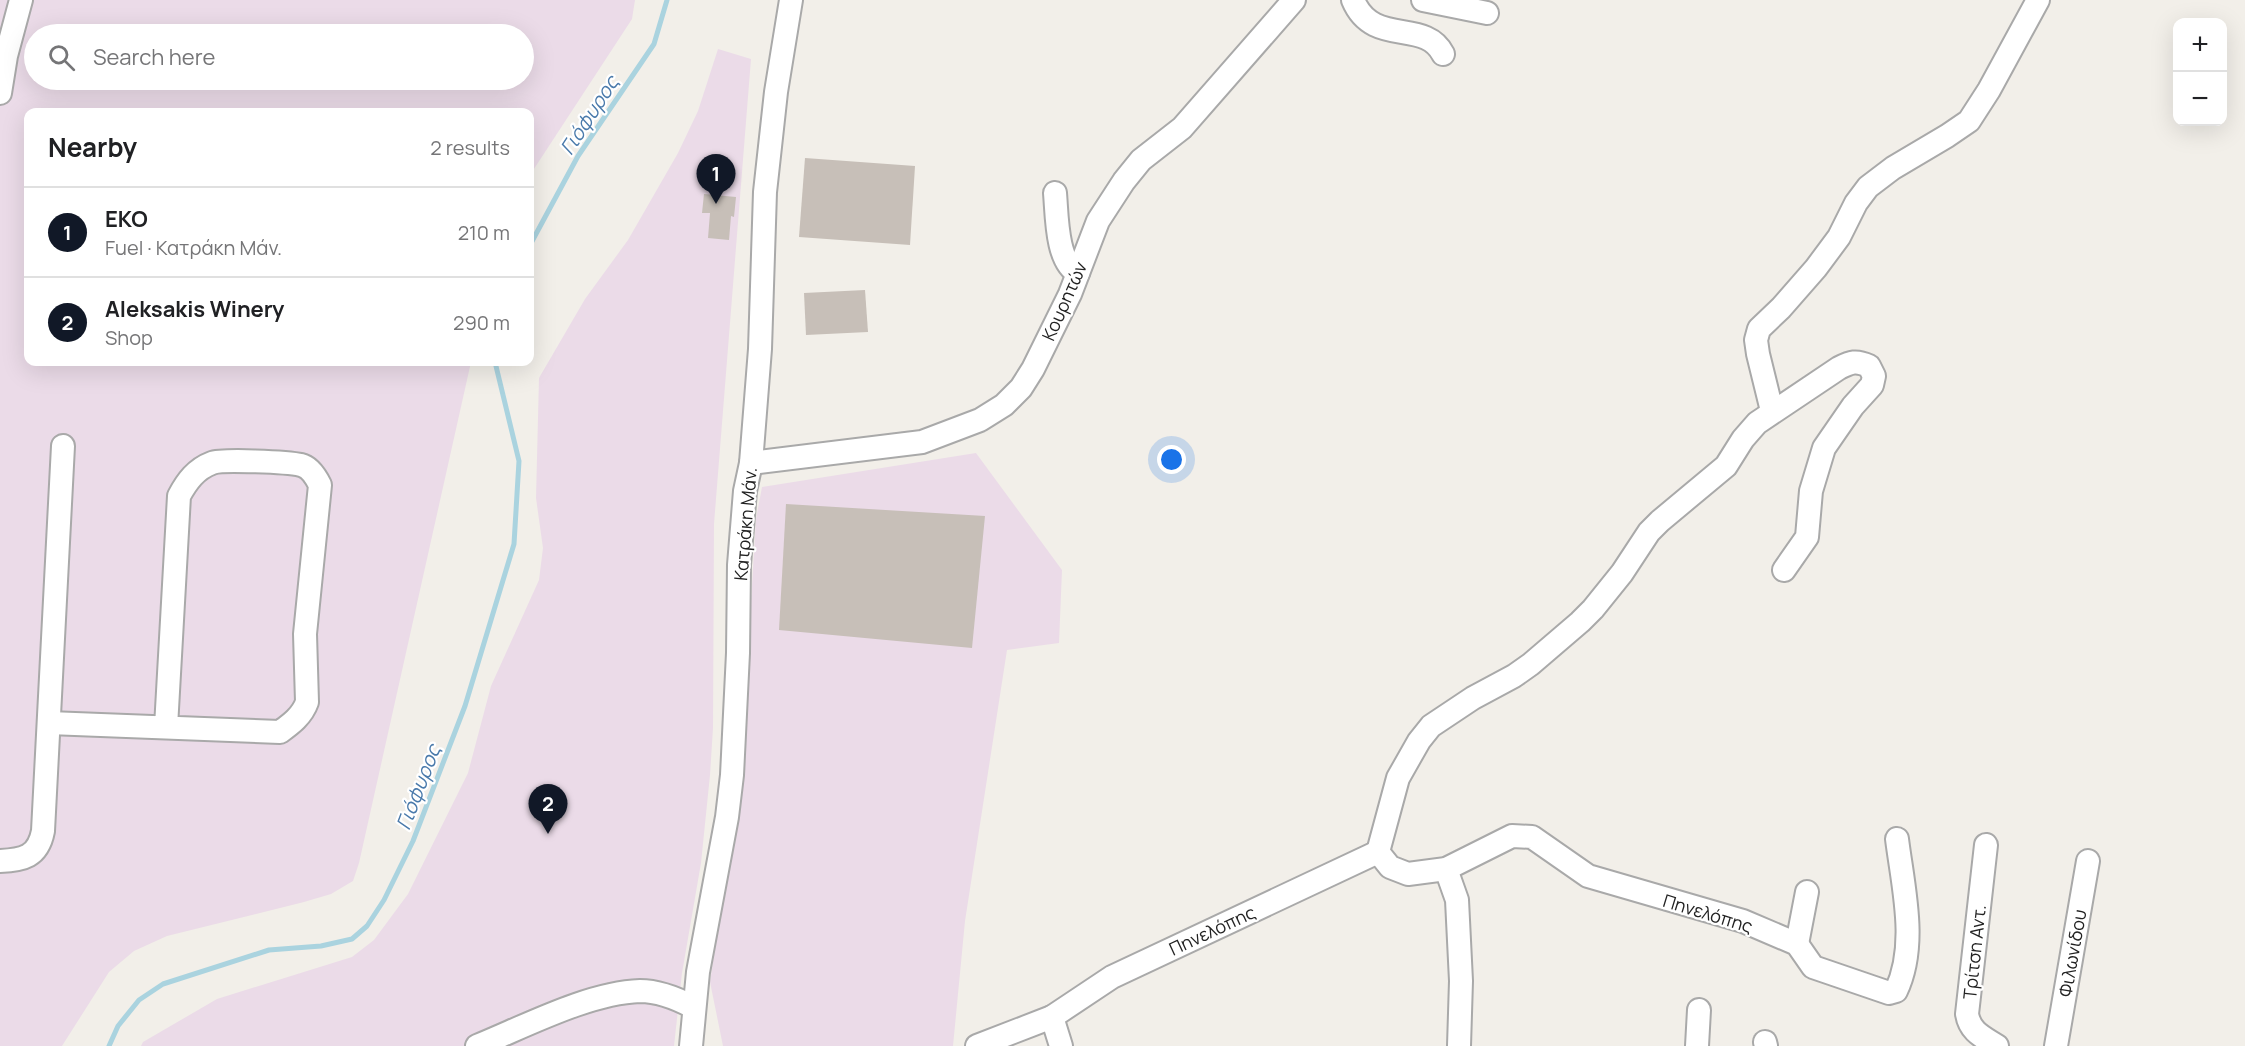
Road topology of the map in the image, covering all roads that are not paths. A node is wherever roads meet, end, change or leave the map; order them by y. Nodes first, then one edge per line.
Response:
1 (21, 0) edge
2 (791, 0) edge
3 (1294, 0) edge
4 (1353, 0) edge
5 (1423, 0) edge
6 (2038, 0) edge
7 (1487, 13) dead end
8 (1443, 54) dead end
9 (0, 93) edge
10 (1054, 193) dead end
11 (1078, 273) junction
12 (1772, 411) junction
13 (63, 446) dead end
14 (750, 464) junction
15 (1784, 570) dead end
16 (49, 723) junction
17 (166, 727) junction
18 (1897, 838) dead end
19 (1986, 845) dead end
20 (1378, 852) junction
21 (0, 861) edge
22 (2088, 861) dead end
23 (1446, 869) junction
24 (1807, 892) dead end
25 (1797, 944) junction
26 (693, 1007) junction
27 (1699, 1010) dead end
28 (1052, 1017) junction
29 (507, 1040) edge
30 (477, 1046) edge
31 (691, 1046) edge
32 (977, 1046) edge
33 (1061, 1046) edge
34 (1459, 1046) edge
35 (1697, 1046) edge
36 (1997, 1046) edge
37 (2056, 1046) edge

1 - 9 street
2 - 14 street, Κατράκη Μάν.
3 - 11 street, Κουρητών
4 - 8 street
5 - 7 street
6 - 12 street
10 - 11 street
11 - 14 street, Κουρητών
12 - 15 street
12 - 20 street
13 - 16 street
14 - 26 street, Κατράκη Μάν.
16 - 17 street
16 - 21 street
17 - 17 street
18 - 25 street, Πηνελόπης
19 - 36 street, Τρίτση Αντ.
20 - 23 street, Πηνελόπης
20 - 28 street, Πηνελόπης
22 - 37 street, Φιλωνίδου
23 - 25 street, Πηνελόπης
23 - 34 street
24 - 25 street
26 - 29 street
26 - 31 street, Κατράκη Μάν.
27 - 35 street
28 - 32 street, Πηνελόπης
28 - 33 street
29 - 30 street

